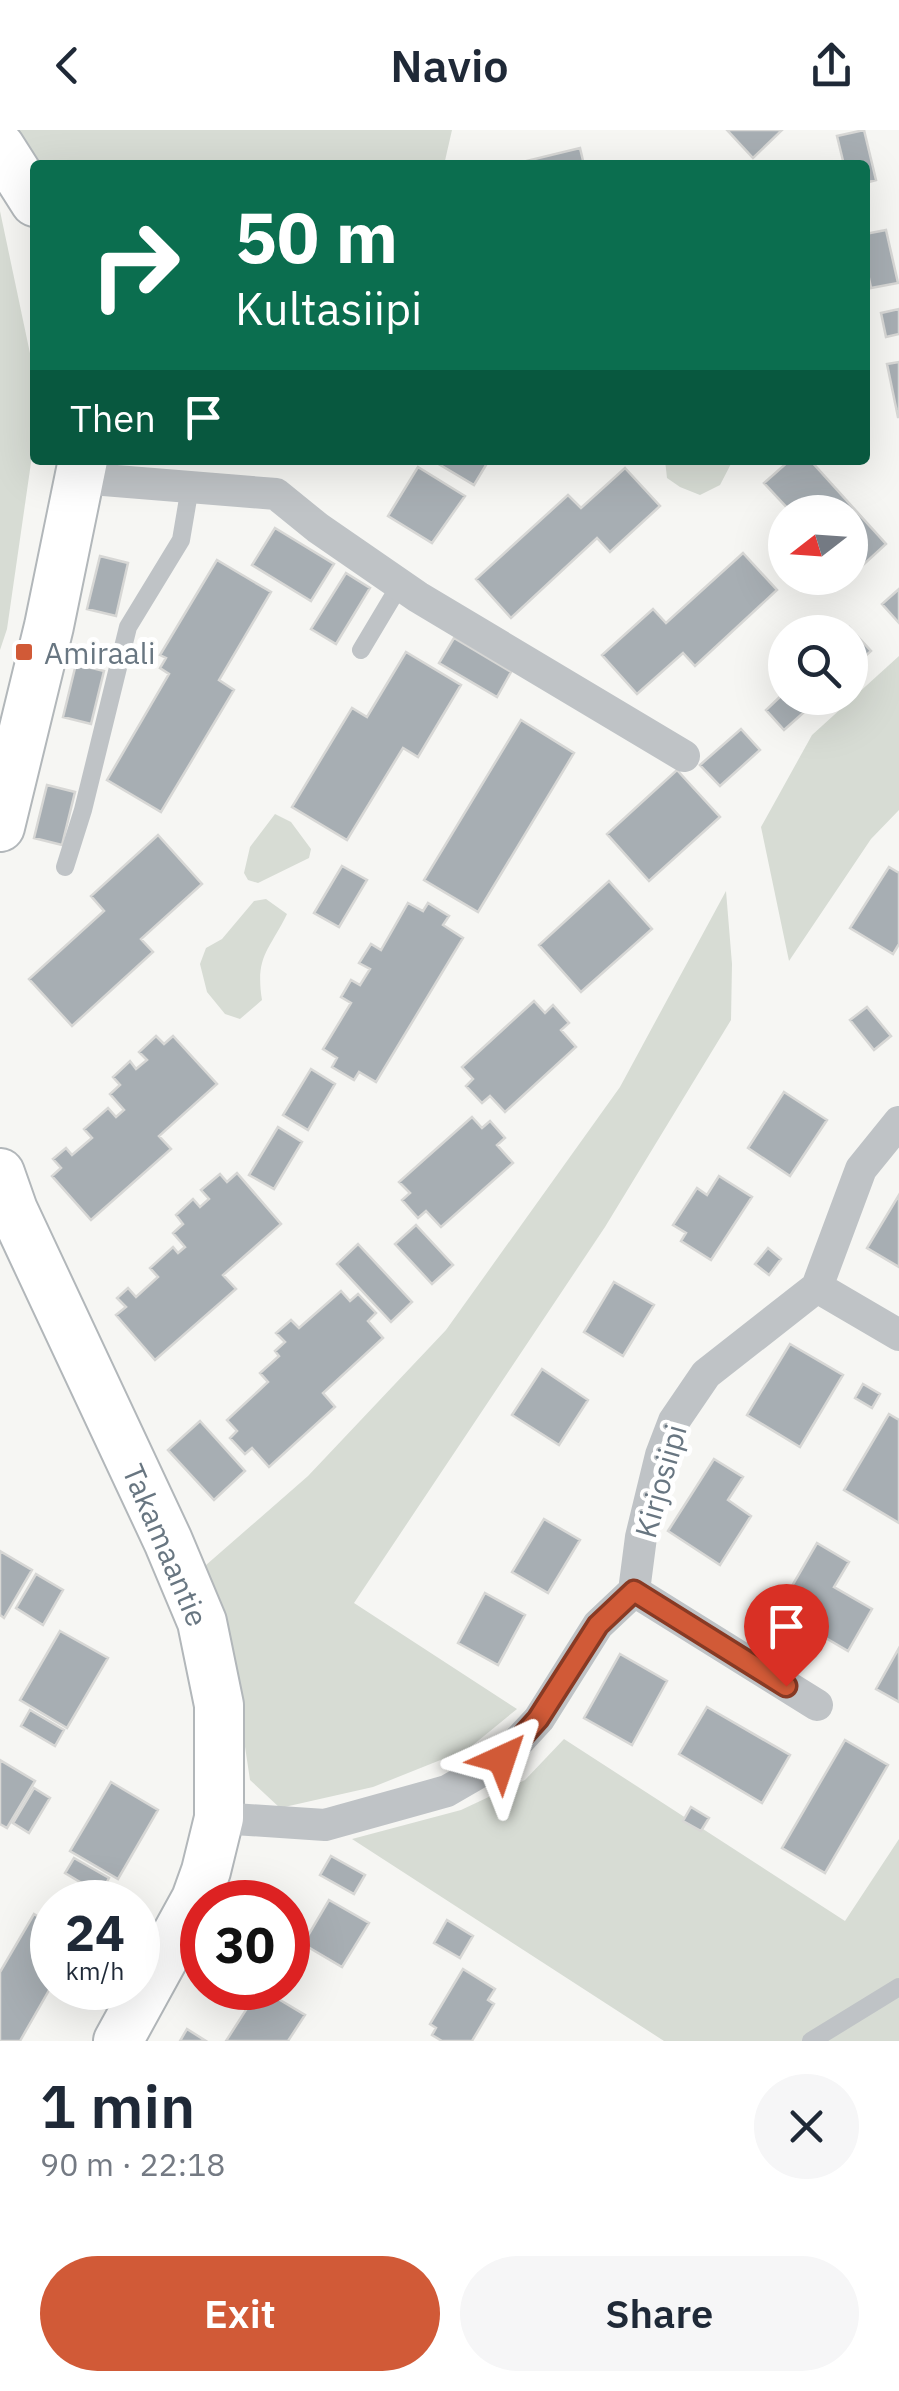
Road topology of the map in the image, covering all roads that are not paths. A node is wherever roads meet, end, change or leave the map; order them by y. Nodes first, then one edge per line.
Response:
1 (0, 147) edge
2 (30, 194) edge
3 (81, 469) edge
4 (190, 487) junction
5 (400, 583) junction
6 (361, 650) dead end
7 (684, 756) dead end
8 (0, 827) edge
9 (66, 867) dead end
10 (899, 1122) edge
11 (0, 1173) edge
12 (817, 1287) junction
13 (899, 1335) edge
14 (634, 1591) junction
15 (816, 1705) dead end
16 (219, 1818) junction
17 (899, 1987) edge
18 (118, 2041) edge
19 (811, 2041) edge

1 - 2 street
3 - 4 street
3 - 8 street
4 - 5 street
4 - 9 lane
5 - 6 lane
5 - 7 street
10 - 12 street
11 - 16 street, Takamaantie
12 - 13 street
12 - 14 street, Kirjosiipi
14 - 15 street
14 - 16 street
16 - 18 street, Takamaantie
17 - 19 lane

